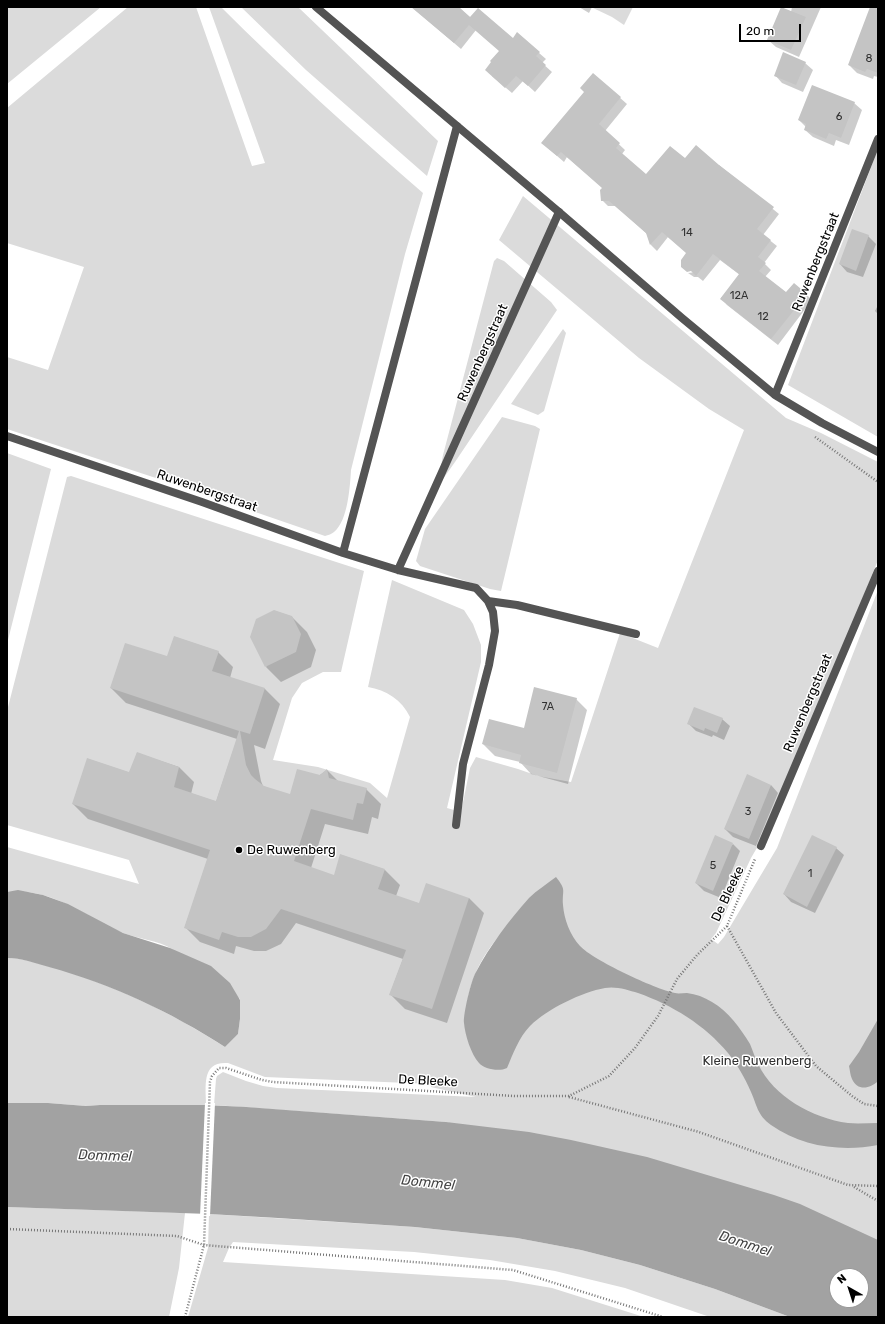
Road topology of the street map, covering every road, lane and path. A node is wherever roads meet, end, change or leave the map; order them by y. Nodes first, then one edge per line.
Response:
1 (316, 7) edge
2 (457, 126) junction
3 (878, 139) edge
4 (559, 212) junction
5 (776, 395) junction
6 (809, 433) dead end
7 (7, 436) edge
8 (878, 452) edge
9 (878, 482) edge
10 (343, 553) junction
11 (398, 570) junction
12 (878, 571) edge
13 (488, 601) junction
14 (636, 634) dead end
15 (456, 825) dead end
16 (761, 846) joint
17 (727, 926) junction
18 (569, 1096) junction
19 (878, 1106) edge
20 (853, 1186) junction
21 (878, 1186) edge
22 (878, 1201) edge
23 (7, 1229) edge
24 (204, 1245) junction
25 (185, 1317) edge
26 (663, 1317) edge

1 - 2 street
2 - 4 street
2 - 10 street
3 - 5 street, Ruwenbergstraat
4 - 5 street
4 - 11 street, Ruwenbergstraat
5 - 8 street
6 - 9 path
7 - 10 street, Ruwenbergstraat
10 - 11 street, Ruwenbergstraat
11 - 13 street, Ruwenbergstraat
12 - 16 street, Ruwenbergstraat
13 - 14 street
13 - 15 street
16 - 17 path, De Bleeke
17 - 18 path, De Bleeke
17 - 19 path
18 - 20 path
18 - 24 path, De Bleeke
20 - 21 path
20 - 22 path
23 - 24 path
24 - 25 path, De Bleeke
24 - 26 path

